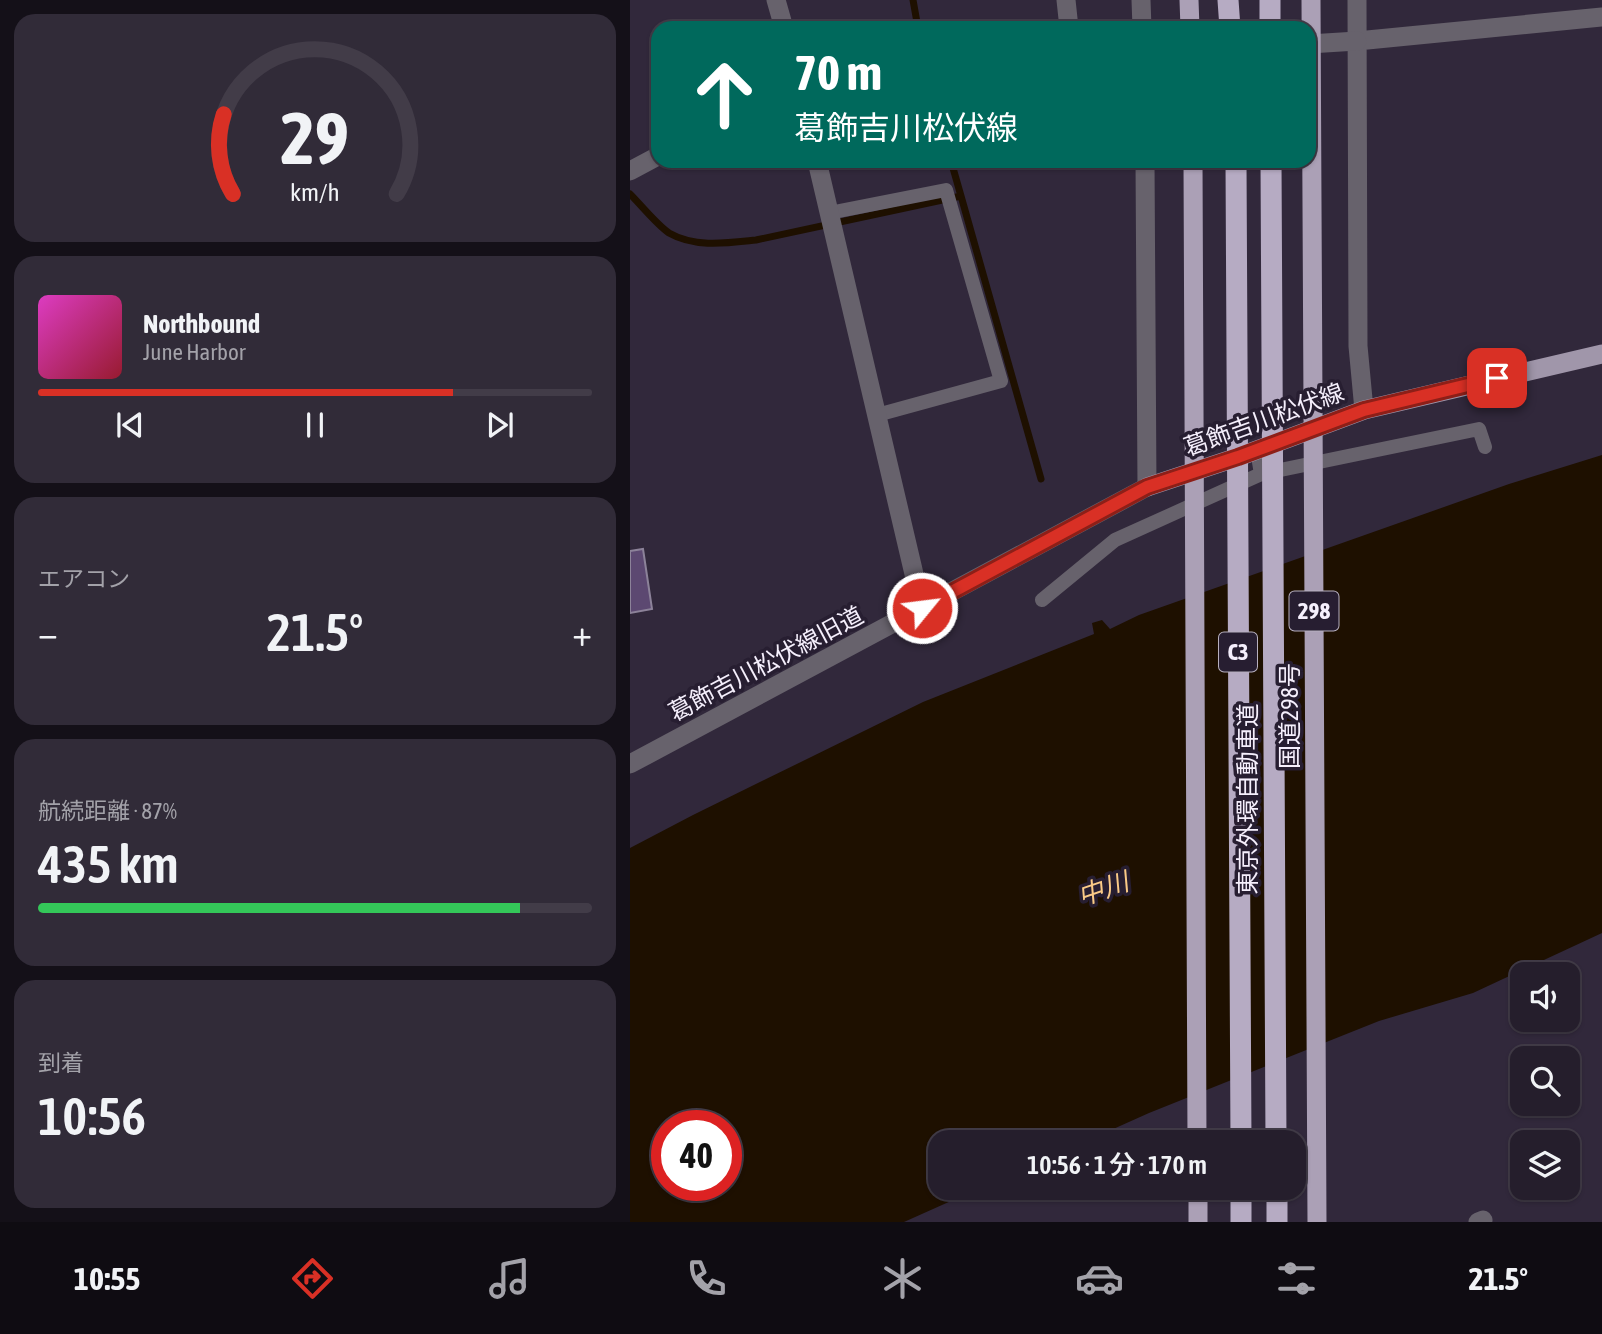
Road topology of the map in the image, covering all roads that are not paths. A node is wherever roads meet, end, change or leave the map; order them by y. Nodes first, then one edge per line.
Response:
1 (776, 0) edge
2 (1066, 0) edge
3 (1141, 0) edge
4 (1189, 0) edge
5 (1228, 0) edge
6 (1235, 0) edge
7 (1270, 0) edge
8 (1311, 0) edge
9 (1357, 0) edge
10 (1602, 18) edge
11 (782, 21) edge
12 (1068, 21) edge
13 (1142, 21) edge
14 (1190, 21) edge
15 (1231, 21) edge
16 (1233, 21) edge
17 (1270, 21) edge
18 (1311, 21) edge
19 (1357, 41) junction
20 (1316, 44) edge
21 (651, 160) edge
22 (819, 168) edge
23 (1145, 168) edge
24 (1193, 168) edge
25 (1236, 168) edge
26 (1271, 168) edge
27 (1312, 168) edge
28 (630, 171) edge
29 (829, 213) junction
30 (1602, 354) edge
31 (1364, 410) junction
32 (877, 415) junction
33 (1485, 447) dead end
34 (1257, 450) junction
35 (1261, 474) junction
36 (1147, 487) junction
37 (1042, 600) dead end
38 (922, 608) junction
39 (630, 764) edge
40 (1197, 1130) edge
41 (1241, 1130) edge
42 (1276, 1130) edge
43 (1198, 1200) edge
44 (1241, 1200) edge
45 (1276, 1200) edge
46 (1198, 1222) edge
47 (1241, 1222) edge
48 (1277, 1222) edge
49 (1317, 1222) edge

1 - 11 street
2 - 12 street
3 - 13 street
4 - 14 highway
5 - 15 highway
6 - 16 highway
7 - 17 highway
8 - 18 highway, 国道298号 / 298, bridge
9 - 19 street
10 - 19 street
19 - 20 street
19 - 31 street
21 - 28 street
22 - 29 street
23 - 36 street
24 - 40 highway, bridge
25 - 41 highway, 東京外環自動車道 / C3, bridge
26 - 42 highway, 東京外環自動車道 / C3, bridge
27 - 49 highway, 国道298号 / 298, bridge
29 - 32 street
29 - 32 lane
30 - 31 main road, 葛飾吉川松伏線
31 - 34 main road, 葛飾吉川松伏線
32 - 38 street
33 - 35 lane
34 - 35 lane
34 - 36 main road, 葛飾吉川松伏線
35 - 37 lane
36 - 38 street, 葛飾吉川松伏線旧道
38 - 39 street, 葛飾吉川松伏線旧道
43 - 46 highway
44 - 47 highway
45 - 48 highway

